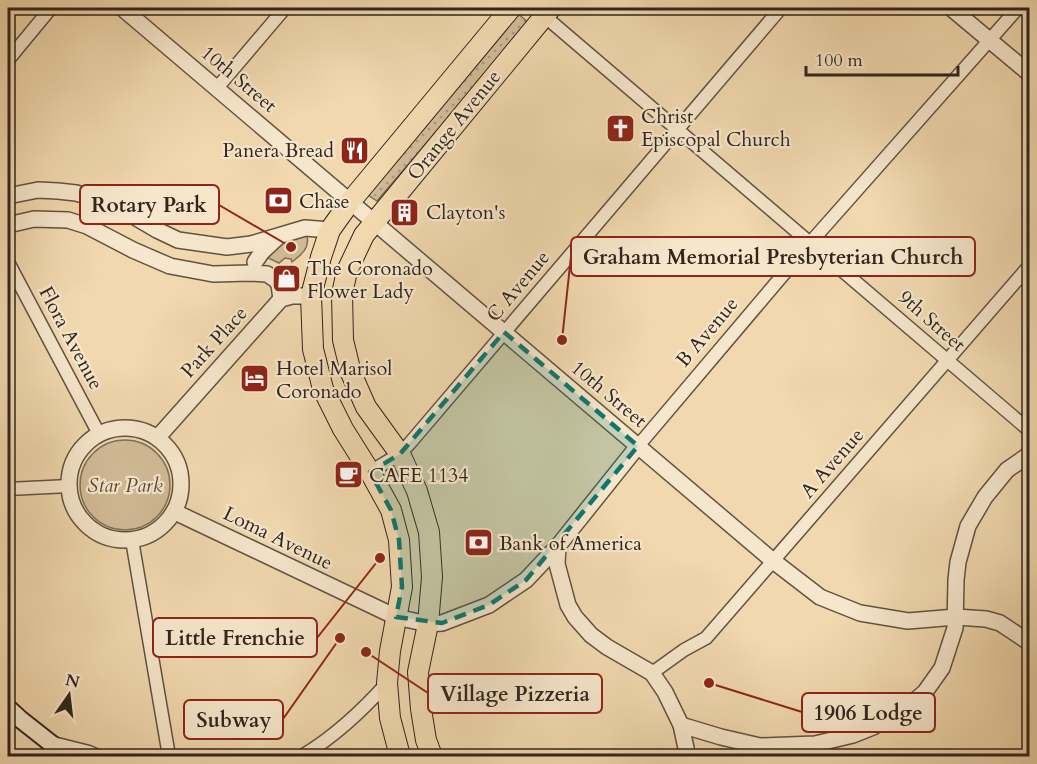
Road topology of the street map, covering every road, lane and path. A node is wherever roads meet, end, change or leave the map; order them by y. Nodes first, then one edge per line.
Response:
1 (51, 8) edge
2 (122, 8) edge
3 (285, 8) edge
4 (512, 8) edge
5 (781, 8) edge
6 (951, 8) edge
7 (1018, 8) edge
8 (543, 10) edge
9 (990, 40) junction
10 (8, 60) edge
11 (1029, 74) edge
12 (217, 88) junction
13 (677, 129) junction
14 (8, 196) edge
15 (350, 202) junction
16 (374, 222) junction
17 (8, 225) edge
18 (330, 230) junction
19 (278, 237) junction
20 (810, 243) junction
21 (251, 244) junction
22 (8, 262) edge
23 (1029, 265) edge
24 (253, 268) junction
25 (311, 296) junction
26 (280, 299) junction
27 (504, 333) junction
28 (948, 361) junction
29 (1029, 430) edge
30 (99, 434) junction
31 (158, 437) junction
32 (638, 447) junction
33 (400, 454) junction
34 (1029, 454) edge
35 (370, 472) junction
36 (69, 486) junction
37 (8, 489) edge
38 (175, 512) junction
39 (132, 540) junction
40 (558, 546) junction
41 (772, 560) junction
42 (956, 616) junction
43 (396, 617) junction
44 (428, 624) junction
45 (1029, 643) edge
46 (652, 673) junction
47 (387, 683) junction
48 (8, 708) edge
49 (681, 725) junction
50 (47, 742) junction
51 (67, 756) edge
52 (98, 756) edge
53 (169, 756) edge
54 (302, 756) edge
55 (400, 756) edge
56 (432, 756) edge
57 (686, 756) edge

1 - 10 street
2 - 12 street, 10th Street
3 - 12 street
4 - 15 highway, Orange Avenue
5 - 13 street, C Avenue
6 - 9 street
7 - 9 street, B Avenue
8 - 13 street, 9th Street
8 - 16 highway, Orange Avenue
9 - 11 street
9 - 20 street, B Avenue
12 - 15 street, 10th Street
13 - 20 street, 9th Street
13 - 27 street, C Avenue
14 - 21 street
15 - 16 street, 10th Street
15 - 18 highway, Orange Avenue
16 - 27 street, 10th Street
16 - 33 highway, Orange Avenue
17 - 24 street
18 - 19 street
18 - 25 highway, Orange Avenue
19 - 21 street
19 - 24 street
20 - 28 street, 9th Street
20 - 32 street, B Avenue
21 - 24 street
22 - 30 street, Flora Avenue
23 - 28 street, A Avenue
24 - 26 street
25 - 26 street
25 - 35 highway, Orange Avenue
26 - 31 street, Park Place
27 - 32 street, 10th Street
27 - 33 street, C Avenue
28 - 29 street, 9th Street
28 - 41 street, A Avenue
30 - 31 street
30 - 36 street
31 - 38 street
32 - 40 street, B Avenue
32 - 41 street, 10th Street
33 - 35 street, C Avenue
33 - 44 highway, Orange Avenue
34 - 42 street
35 - 43 highway, Orange Avenue
36 - 37 street
36 - 39 street
38 - 39 street
38 - 43 street, Loma Avenue
39 - 53 street
40 - 44 street, B Avenue
40 - 46 street
41 - 42 street, 10th Street
41 - 46 street, A Avenue
42 - 45 street, 10th Street
42 - 49 street
43 - 44 street, B Avenue
43 - 47 highway, Orange Avenue
44 - 56 highway, Orange Avenue
46 - 49 street
47 - 54 street
47 - 55 highway, Orange Avenue
48 - 50 main road
49 - 57 street
50 - 51 main road
50 - 52 street

